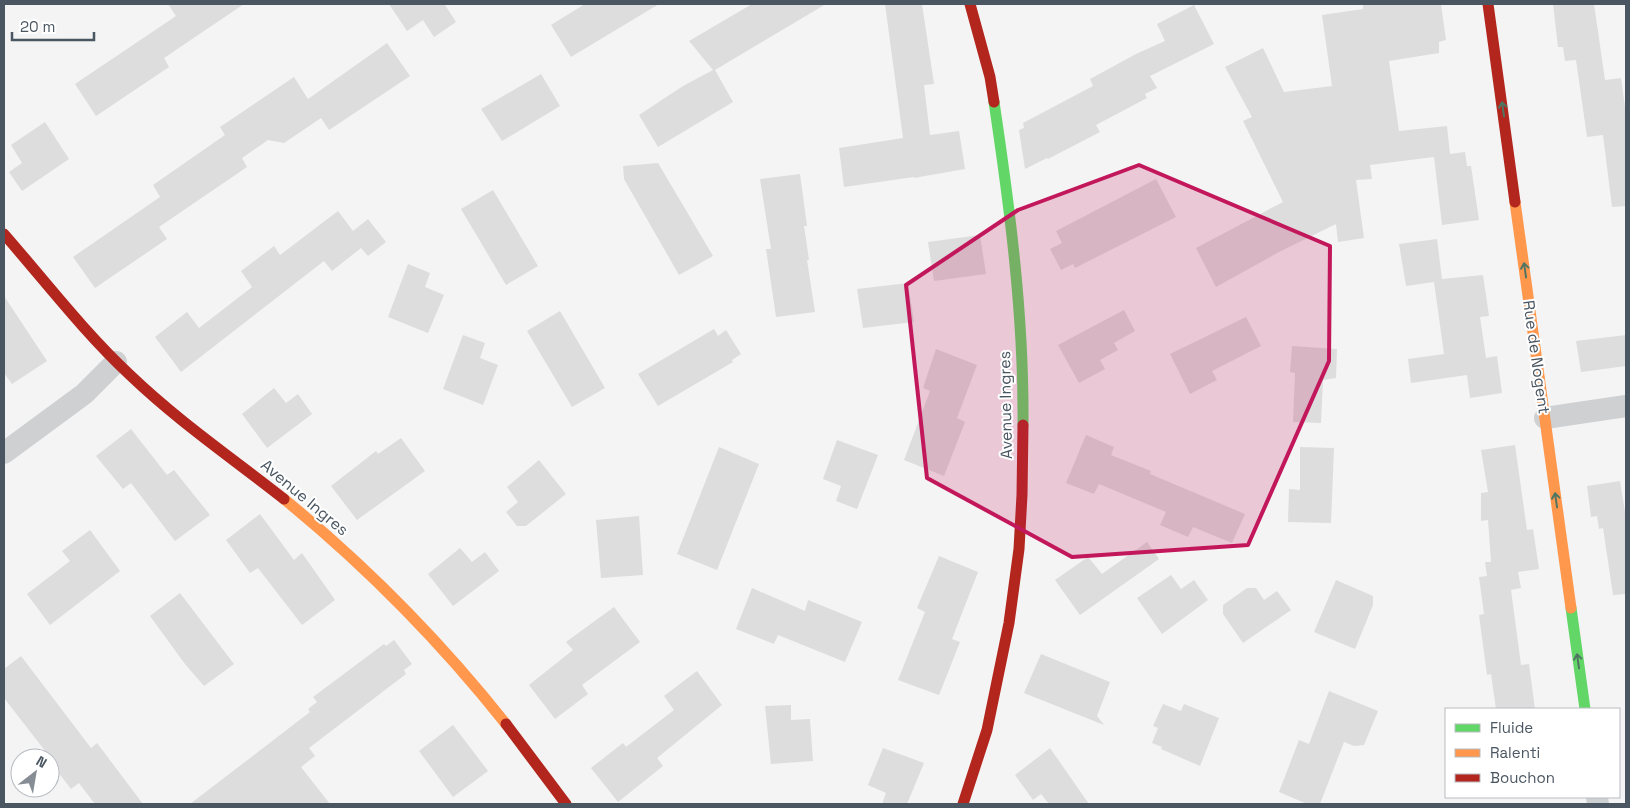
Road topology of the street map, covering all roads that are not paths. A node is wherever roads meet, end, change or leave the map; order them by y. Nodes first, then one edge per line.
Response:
1 (970, 4) edge
2 (1488, 4) edge
3 (4, 234) edge
4 (116, 362) junction
5 (1626, 406) edge
6 (1545, 418) junction
7 (4, 453) edge
8 (1585, 708) edge
9 (566, 804) edge
10 (963, 804) edge

1 - 10 street, Avenue Ingres
6 -> 2 street, Rue de Nogent
3 - 4 street, Avenue Ingres
4 - 7 street
4 - 9 street, Avenue Ingres
5 - 6 street
8 -> 6 street, Rue de Nogent

